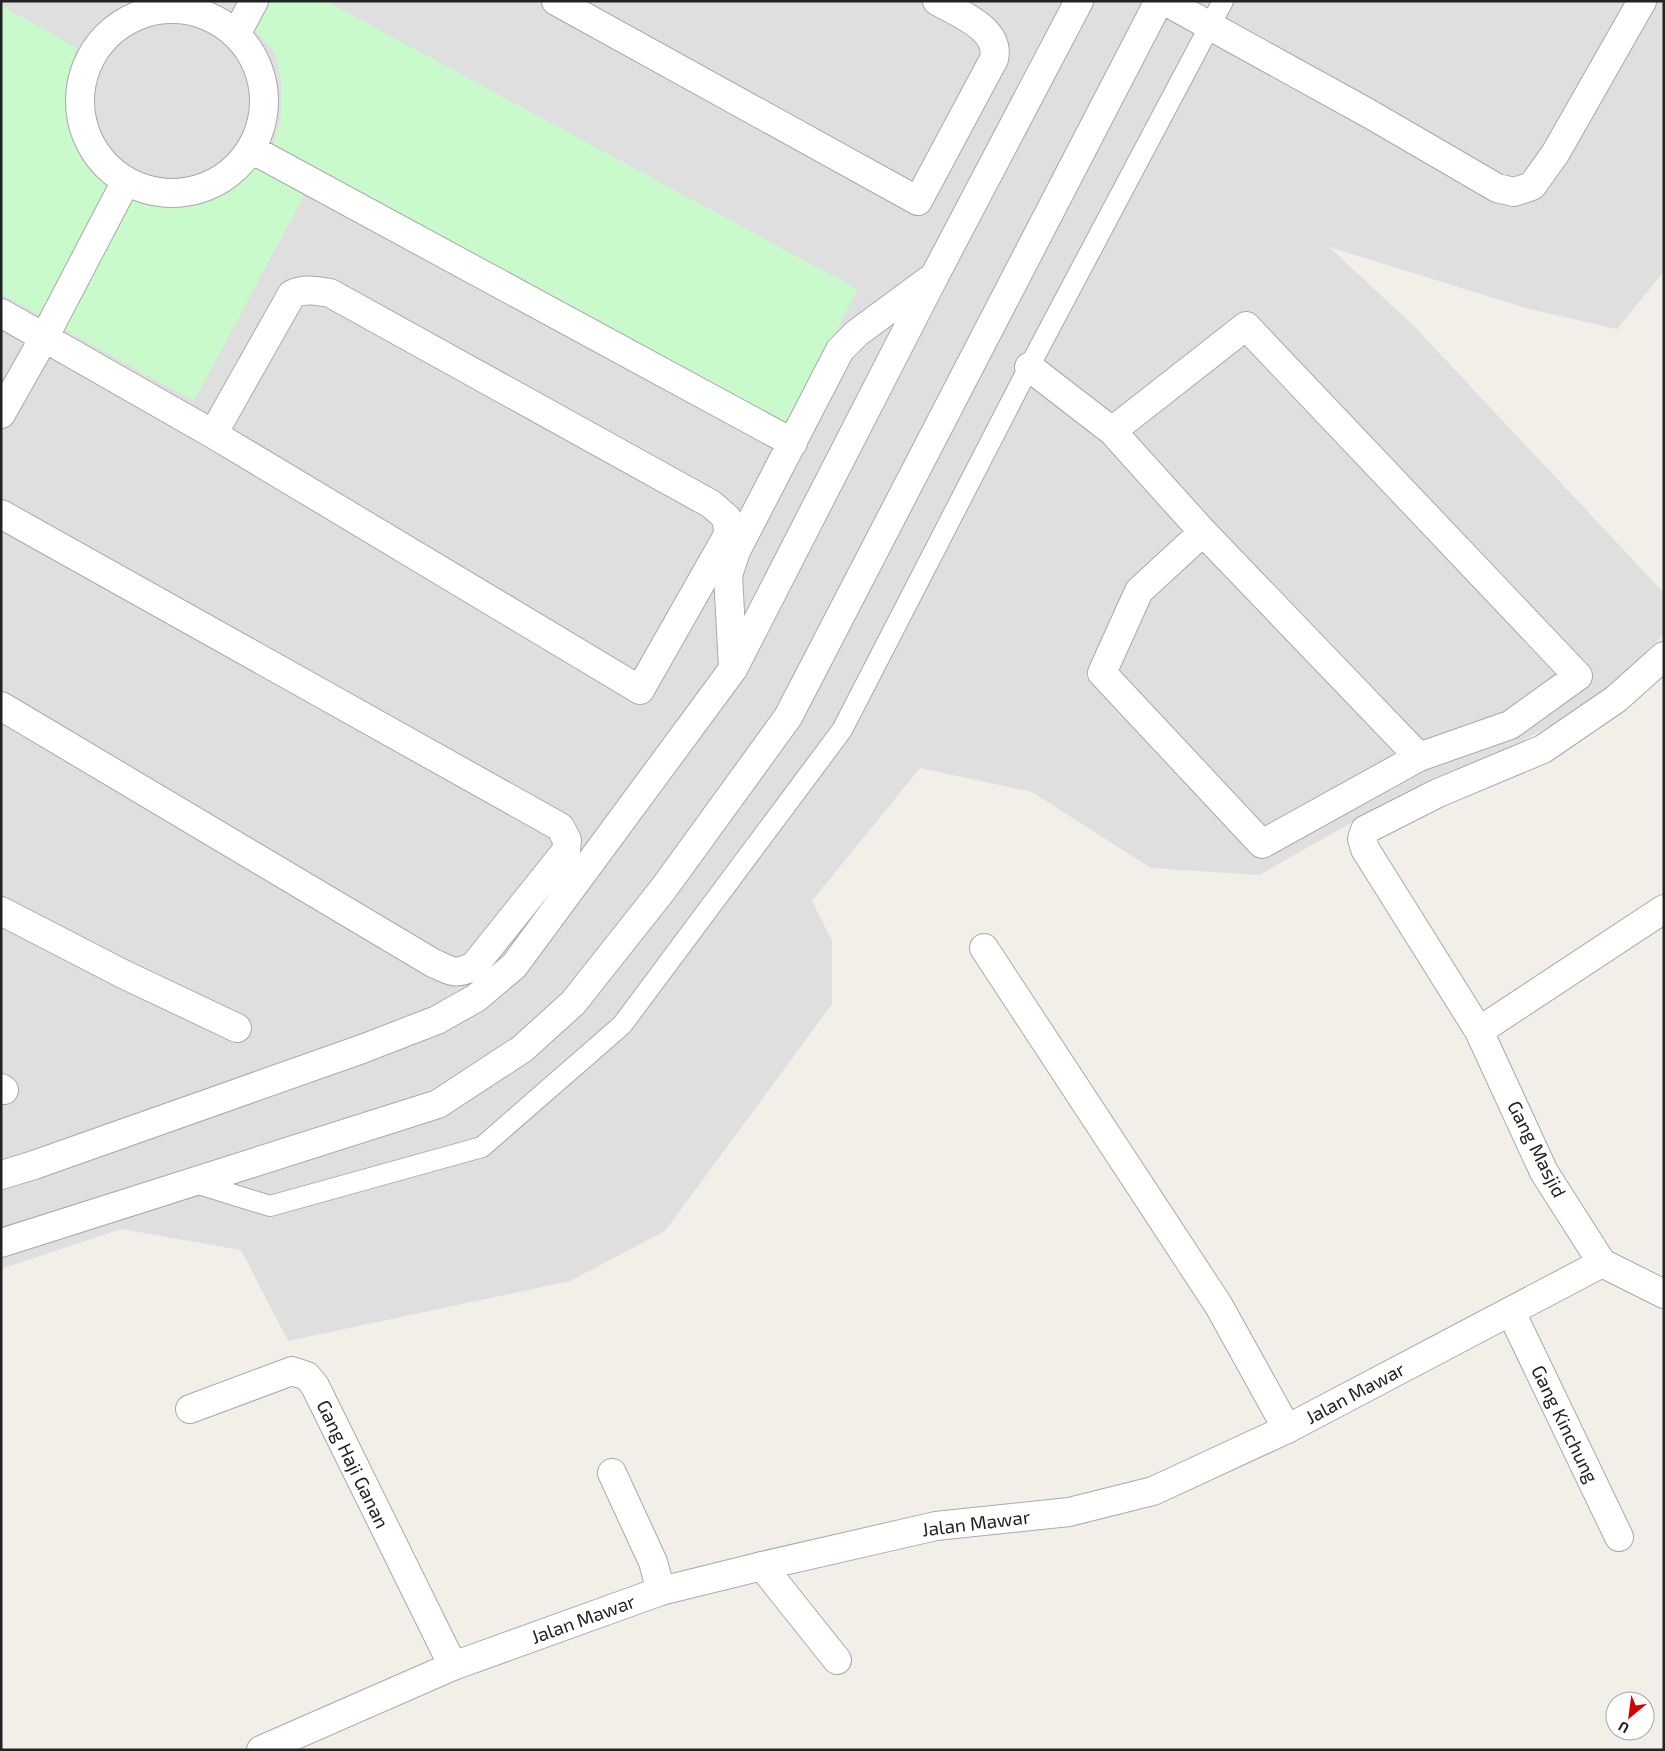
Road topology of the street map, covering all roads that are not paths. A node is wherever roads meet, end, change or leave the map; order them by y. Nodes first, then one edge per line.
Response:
1 (254, 1) edge
2 (556, 1) edge
3 (937, 1) edge
4 (1079, 1) edge
5 (1159, 1) edge
6 (1165, 1) edge
7 (1223, 1) edge
8 (1642, 1) edge
9 (210, 9) edge
10 (1210, 25) junction
11 (238, 33) junction
12 (251, 149) junction
13 (126, 181) junction
14 (934, 276) junction
15 (1, 313) edge
16 (44, 338) junction
17 (1029, 367) junction
18 (1, 414) edge
19 (1112, 431) junction
20 (213, 434) junction
21 (793, 443) junction
22 (1, 514) edge
23 (1203, 532) junction
24 (1664, 656) edge
25 (733, 668) junction
26 (1, 706) edge
27 (1418, 757) junction
28 (1664, 909) edge
29 (1, 911) edge
30 (984, 948) dead end
31 (237, 1028) dead end
32 (1479, 1031) junction
33 (1, 1175) edge
34 (192, 1182) junction
35 (1, 1243) edge
36 (1602, 1263) junction
37 (1664, 1294) edge
38 (1511, 1312) junction
39 (190, 1409) dead end
40 (1287, 1429) junction
41 (612, 1473) dead end
42 (1619, 1537) dead end
43 (762, 1566) junction
44 (661, 1592) junction
45 (838, 1660) dead end
46 (453, 1666) junction
47 (261, 1750) edge

1 - 11 street
2 - 3 street
4 - 14 street
5 - 34 street
6 - 10 street
7 - 10 lane
8 - 10 street
9 - 11 street
9 - 13 street
10 - 17 lane
11 - 12 street
12 - 13 street
12 - 21 street
13 - 16 street
14 - 21 street
14 - 25 street
15 - 16 street
16 - 18 street
16 - 20 street
17 - 19 street
17 - 34 lane
19 - 23 street
19 - 27 street
20 - 20 street
21 - 25 street
22 - 26 street
23 - 27 street
23 - 27 street
24 - 32 street, Gang Masjid
25 - 33 street
28 - 32 street
29 - 31 street
30 - 40 street
32 - 36 street, Gang Masjid
34 - 35 street
36 - 37 street
36 - 38 street, Jalan Mawar
38 - 40 street, Jalan Mawar
38 - 42 street, Gang Kinchung
39 - 46 street, Gang Haji Ganan
40 - 43 street, Jalan Mawar
41 - 44 street
43 - 44 street, Jalan Mawar
43 - 45 street
44 - 46 street, Jalan Mawar
46 - 47 street, Jalan Mawar

